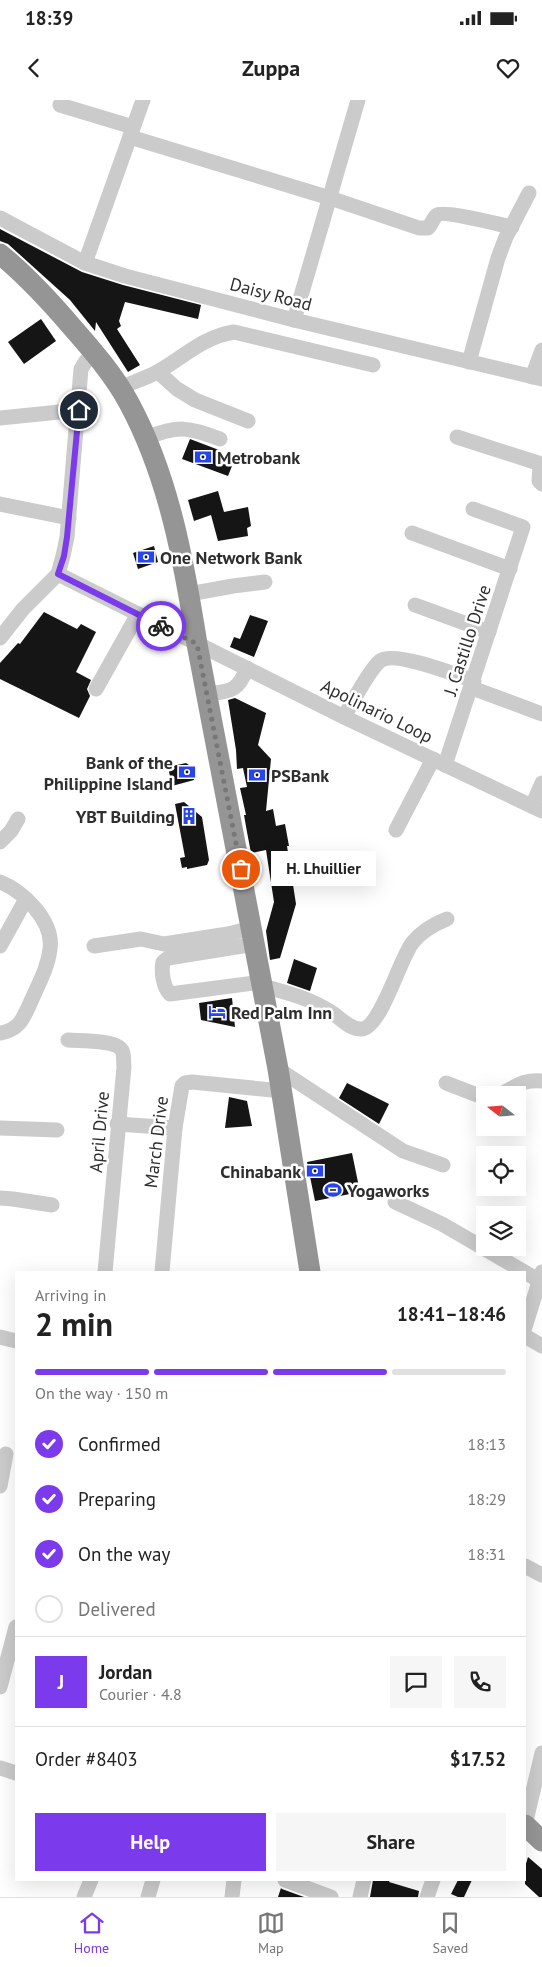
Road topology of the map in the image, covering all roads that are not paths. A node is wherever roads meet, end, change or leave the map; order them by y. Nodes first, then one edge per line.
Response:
1 (143, 100) edge
2 (358, 100) edge
3 (60, 105) dead end
4 (132, 132) junction
5 (529, 193) dead end
6 (330, 198) junction
7 (0, 218) edge
8 (512, 227) junction
9 (3, 263) edge
10 (85, 263) junction
11 (294, 320) junction
12 (542, 350) edge
13 (96, 354) junction
14 (469, 362) junction
15 (373, 365) dead end
16 (158, 372) junction
17 (537, 378) edge
18 (120, 388) junction
19 (79, 410) junction
20 (0, 418) edge
21 (248, 421) dead end
22 (457, 437) dead end
23 (146, 438) junction
24 (220, 439) dead end
25 (541, 484) edge
26 (0, 504) edge
27 (473, 509) dead end
28 (69, 518) junction
29 (412, 533) dead end
30 (510, 569) junction
31 (58, 574) junction
32 (265, 582) dead end
33 (189, 594) junction
34 (415, 605) dead end
35 (138, 614) junction
36 (489, 632) junction
37 (0, 638) edge
38 (197, 644) junction
39 (247, 668) junction
40 (473, 684) junction
41 (96, 689) dead end
42 (207, 694) junction
43 (542, 714) edge
44 (344, 717) junction
45 (439, 762) junction
46 (542, 783) edge
47 (537, 809) edge
48 (18, 820) dead end
49 (396, 830) dead end
50 (0, 842) edge
51 (0, 882) edge
52 (26, 899) junction
53 (447, 918) dead end
54 (254, 936) junction
55 (0, 946) edge
56 (94, 946) dead end
57 (263, 984) junction
58 (0, 1033) edge
59 (68, 1040) dead end
60 (278, 1069) junction
61 (542, 1081) edge
62 (446, 1083) dead end
63 (515, 1086) edge
64 (282, 1091) junction
65 (476, 1095) edge
66 (118, 1124) junction
67 (0, 1128) edge
68 (175, 1128) junction
69 (57, 1130) dead end
70 (443, 1165) dead end
71 (0, 1198) edge
72 (395, 1202) dead end
73 (52, 1205) dead end
74 (105, 1271) edge
75 (162, 1271) edge
76 (310, 1271) edge
77 (541, 1276) edge
78 (526, 1324) edge
79 (0, 1337) edge
80 (526, 1337) edge
81 (15, 1341) edge
82 (542, 1346) edge
83 (8, 1454) edge
84 (0, 1486) edge
85 (526, 1567) edge
86 (542, 1575) edge
87 (15, 1631) edge
88 (0, 1687) edge
89 (542, 1752) edge
90 (0, 1768) edge
91 (15, 1773) edge
92 (529, 1832) edge
93 (91, 1881) edge
94 (152, 1881) edge
95 (234, 1881) edge
96 (287, 1881) edge
97 (364, 1881) edge
98 (433, 1881) edge
99 (322, 1895) edge
100 (84, 1897) edge
101 (148, 1897) edge
102 (232, 1897) edge
103 (360, 1897) edge
104 (427, 1897) edge

1 - 4 street
2 - 6 street
3 - 4 street
4 - 6 street
4 - 10 street
5 - 8 street
6 - 8 street
6 - 11 street
7 - 10 street, Daisy Road
8 - 14 street
9 - 13 highway
10 - 11 street, Daisy Road
11 - 14 street, Daisy Road
12 - 17 street
13 - 18 highway
13 - 19 street
14 - 17 street, Daisy Road
15 - 16 street
16 - 18 street
16 - 21 street
18 - 23 highway
19 - 20 street
19 - 28 street
22 - 25 street
23 - 24 street
23 - 33 highway
26 - 28 street
27 - 30 street, J. Castillo Drive
28 - 31 street
29 - 30 street
30 - 36 street, J. Castillo Drive
31 - 35 street, Apolinario Loop
31 - 37 street
32 - 33 street
33 - 38 highway
34 - 36 street
35 - 38 street, Apolinario Loop
35 - 41 street
36 - 40 street, J. Castillo Drive
38 - 39 street, Apolinario Loop
38 - 42 highway
39 - 42 street
39 - 44 street, Apolinario Loop
40 - 43 street
40 - 44 street
40 - 45 street, J. Castillo Drive
42 - 54 highway
44 - 45 street, Apolinario Loop
45 - 47 street, Apolinario Loop
45 - 49 street, J. Castillo Drive
46 - 47 street
48 - 50 street
51 - 52 street
52 - 55 street
52 - 58 street
53 - 57 street
54 - 56 street
54 - 57 highway
54 - 57 street
57 - 60 highway
59 - 66 street, April Drive
60 - 64 highway
60 - 70 street
61 - 63 street
62 - 65 street
64 - 68 street, March Drive
64 - 76 highway
66 - 68 street
66 - 74 street, April Drive
67 - 69 street
68 - 75 street, March Drive
71 - 73 street
72 - 77 street
77 - 78 street
79 - 81 street
80 - 82 street
83 - 84 street
85 - 86 street
87 - 88 street
89 - 92 street
90 - 91 street
93 - 100 street
94 - 101 street
95 - 102 street
96 - 99 street
97 - 103 street
98 - 104 street

